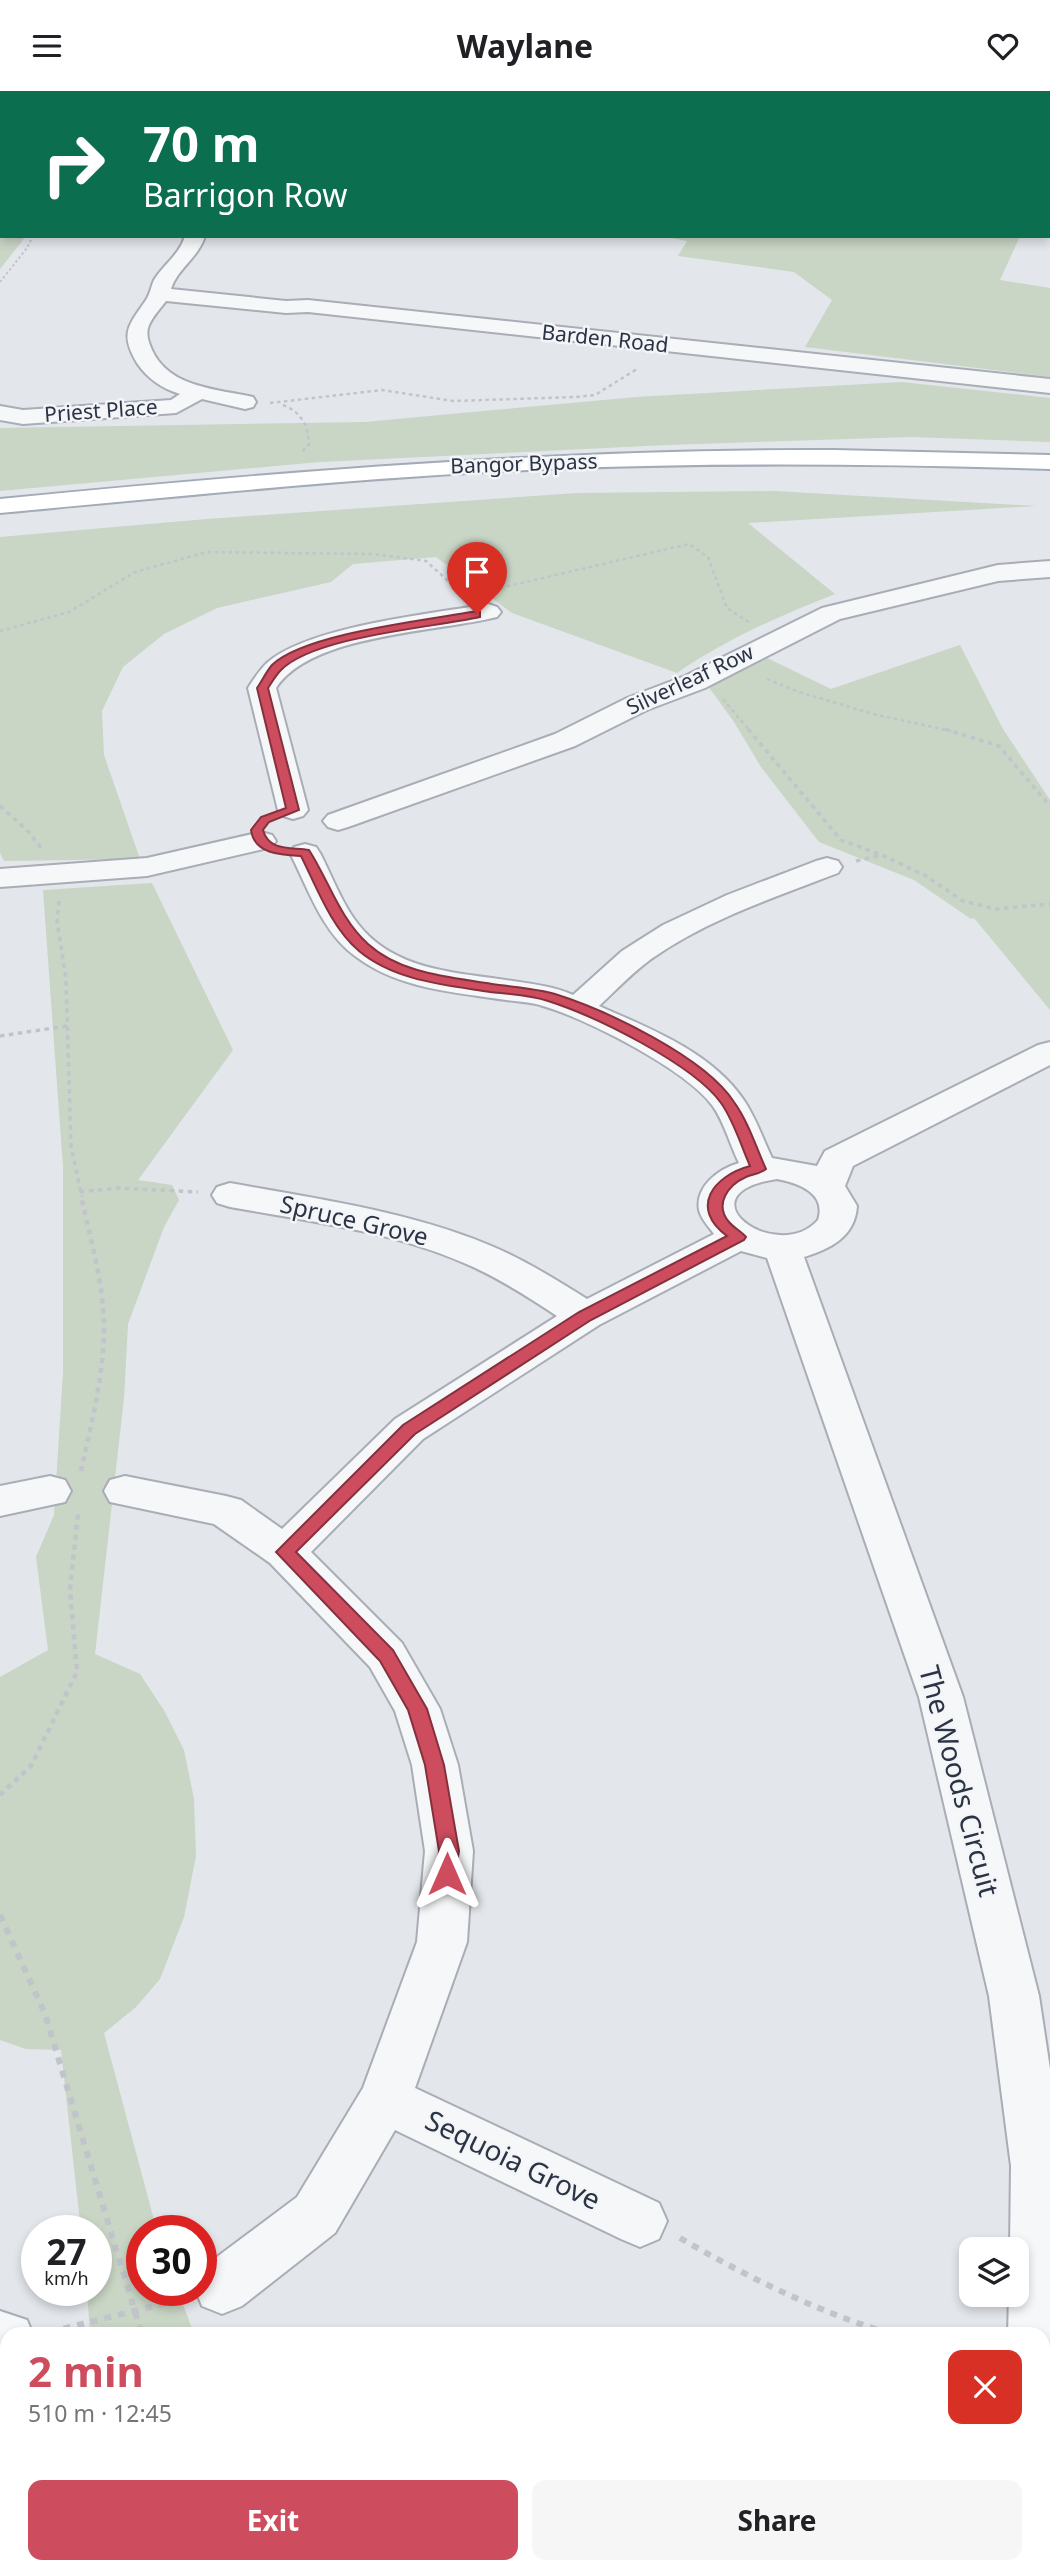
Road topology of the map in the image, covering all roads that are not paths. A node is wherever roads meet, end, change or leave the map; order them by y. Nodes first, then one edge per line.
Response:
1 (194, 238) edge
2 (160, 294) junction
3 (1050, 386) edge
4 (198, 392) junction
5 (245, 402) road end
6 (0, 412) edge
7 (1050, 462) edge
8 (1050, 478) edge
9 (0, 506) edge
10 (0, 519) edge
11 (1050, 569) edge
12 (482, 613) road end
13 (293, 810) junction
14 (338, 821) junction
15 (261, 841) junction
16 (305, 853) junction
17 (827, 867) dead end
18 (0, 877) edge
19 (578, 1007) junction
20 (1050, 1052) edge
21 (759, 1169) junction
22 (827, 1187) junction
23 (230, 1195) road end
24 (738, 1237) junction
25 (782, 1247) junction
26 (585, 1316) junction
27 (125, 1491) dead end
28 (69, 1492) road end
29 (0, 1501) edge
30 (285, 1552) junction
31 (385, 2099) junction
32 (640, 2221) road end
33 (222, 2287) dead end
34 (1036, 2327) edge

1 - 2 street, Priest Place
2 - 3 street, Barden Road
2 - 4 street, Priest Place
4 - 5 street, Priest Place
4 - 6 street, Priest Place
7 - 9 main road, Bangor Bypass
8 - 10 main road, Bangor Bypass
11 - 14 street, Silverleaf Row
12 - 13 street
13 - 14 street
13 - 15 street
14 - 16 street
15 - 16 street
15 - 18 street
16 - 19 street
17 - 19 street
19 - 21 street
20 - 22 street
21 - 22 street
21 - 24 street
22 - 25 street
23 - 26 street, Spruce Grove
24 - 25 street
24 - 26 street
25 - 34 street, The Woods Circuit
26 - 30 street
27 - 30 street
28 - 29 street
30 - 31 street
31 - 32 street, Sequoia Grove
31 - 33 street

